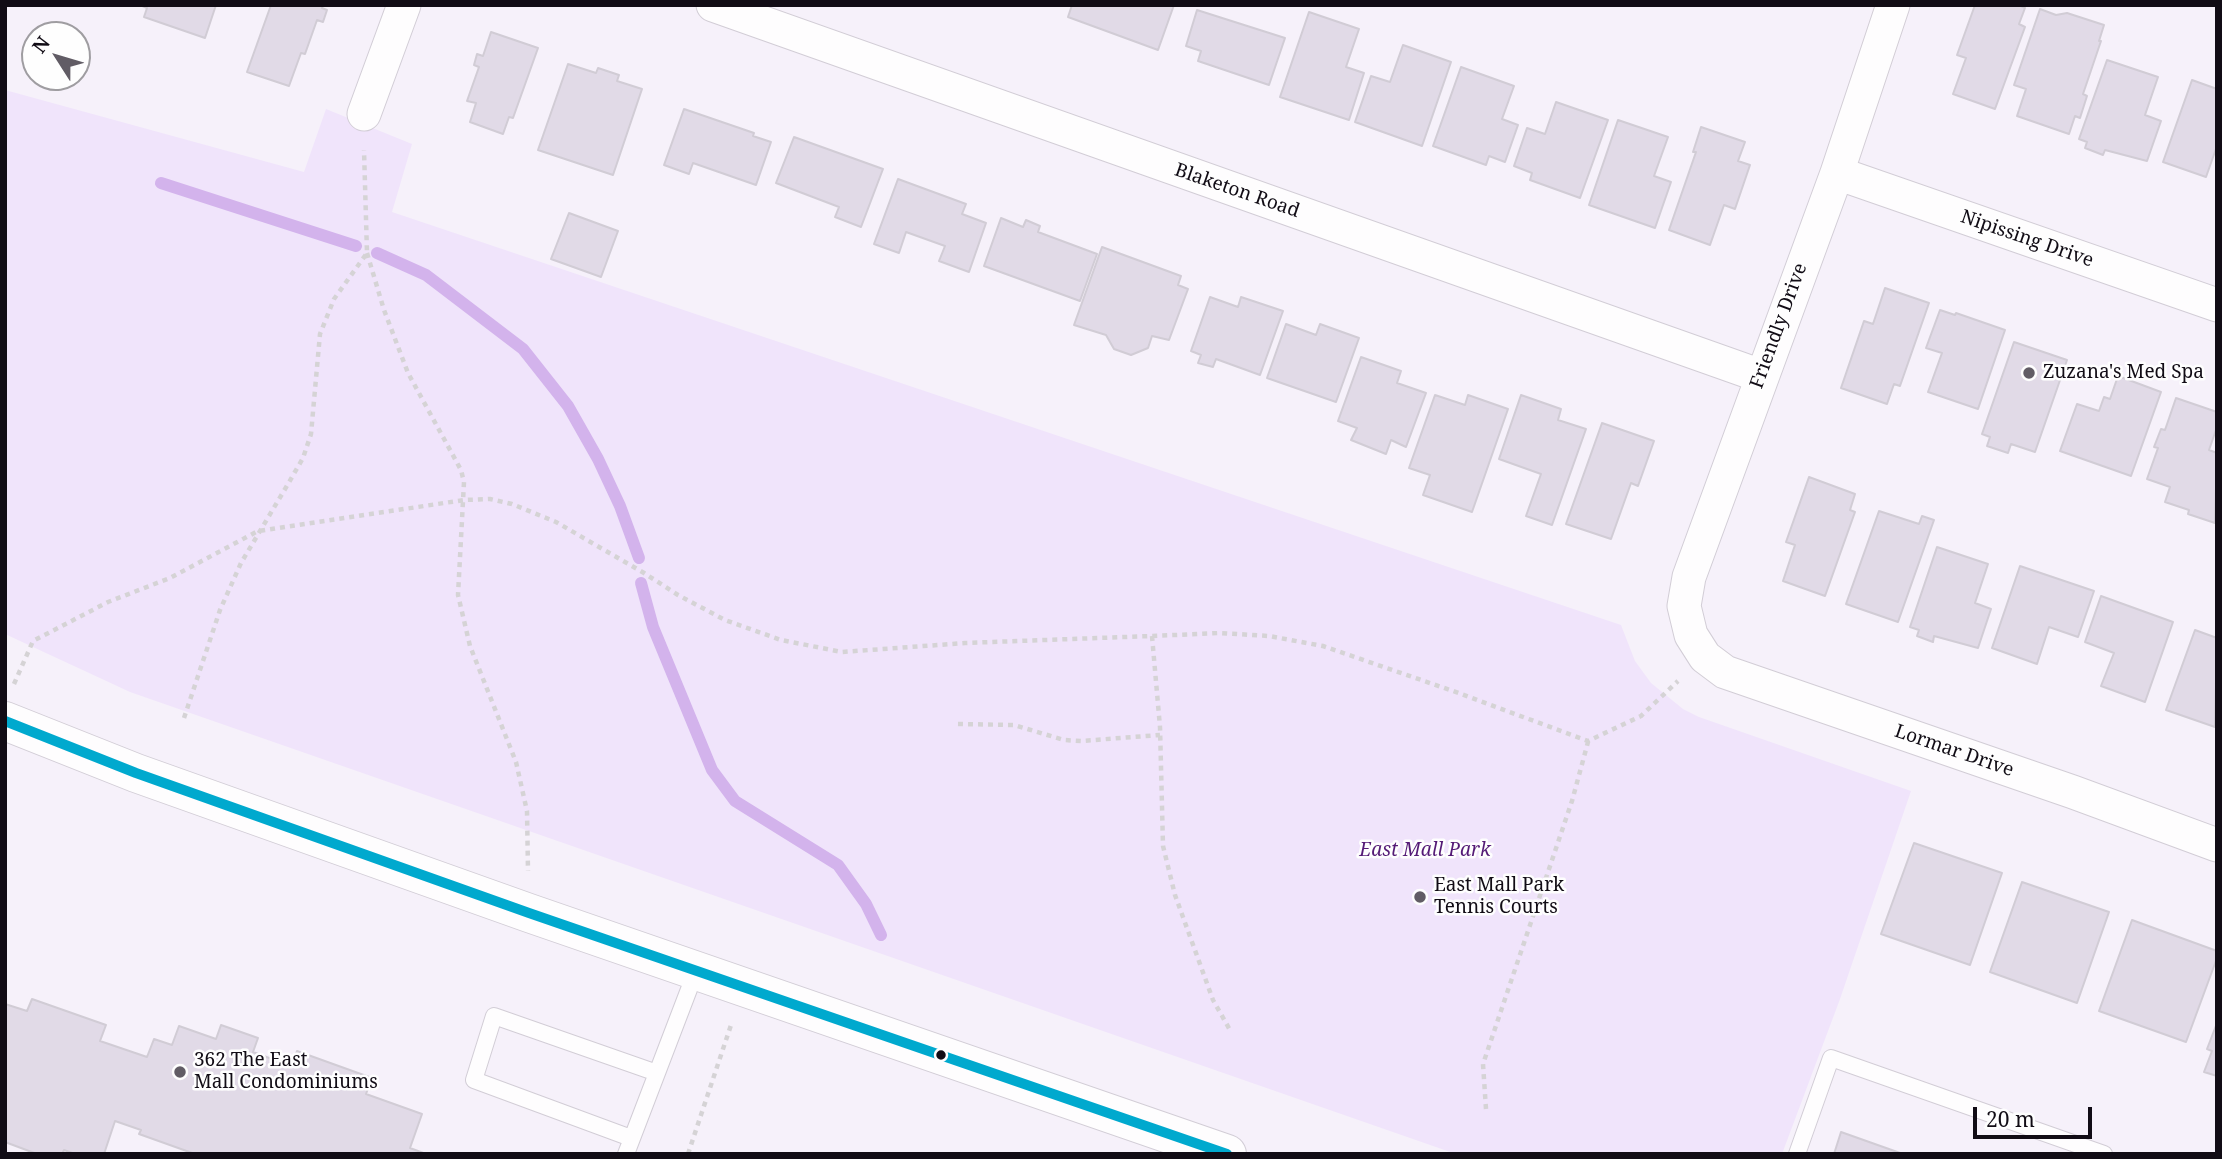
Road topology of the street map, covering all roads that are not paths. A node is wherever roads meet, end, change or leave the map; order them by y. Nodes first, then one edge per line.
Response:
1 (404, 5) edge
2 (713, 5) edge
3 (1894, 5) edge
4 (364, 114) road end
5 (1837, 173) junction
6 (2217, 305) edge
7 (1761, 376) junction
8 (1701, 652) joint
9 (7, 708) edge
10 (2217, 845) edge
11 (696, 970) junction
12 (657, 1073) junction
13 (631, 1138) junction
14 (626, 1154) edge
15 (1227, 1154) edge
16 (1797, 1154) edge
17 (2104, 1154) edge

1 - 4 street
2 - 7 street, Blaketon Road
3 - 5 street, Friendly Drive
5 - 6 street, Nipissing Drive
5 - 7 street, Friendly Drive
7 - 8 street, Friendly Drive
8 - 10 street, Lormar Drive
9 - 11 main road
11 - 12 lane
11 - 15 main road
12 - 13 lane
12 - 13 lane
13 - 14 lane
16 - 17 lane

